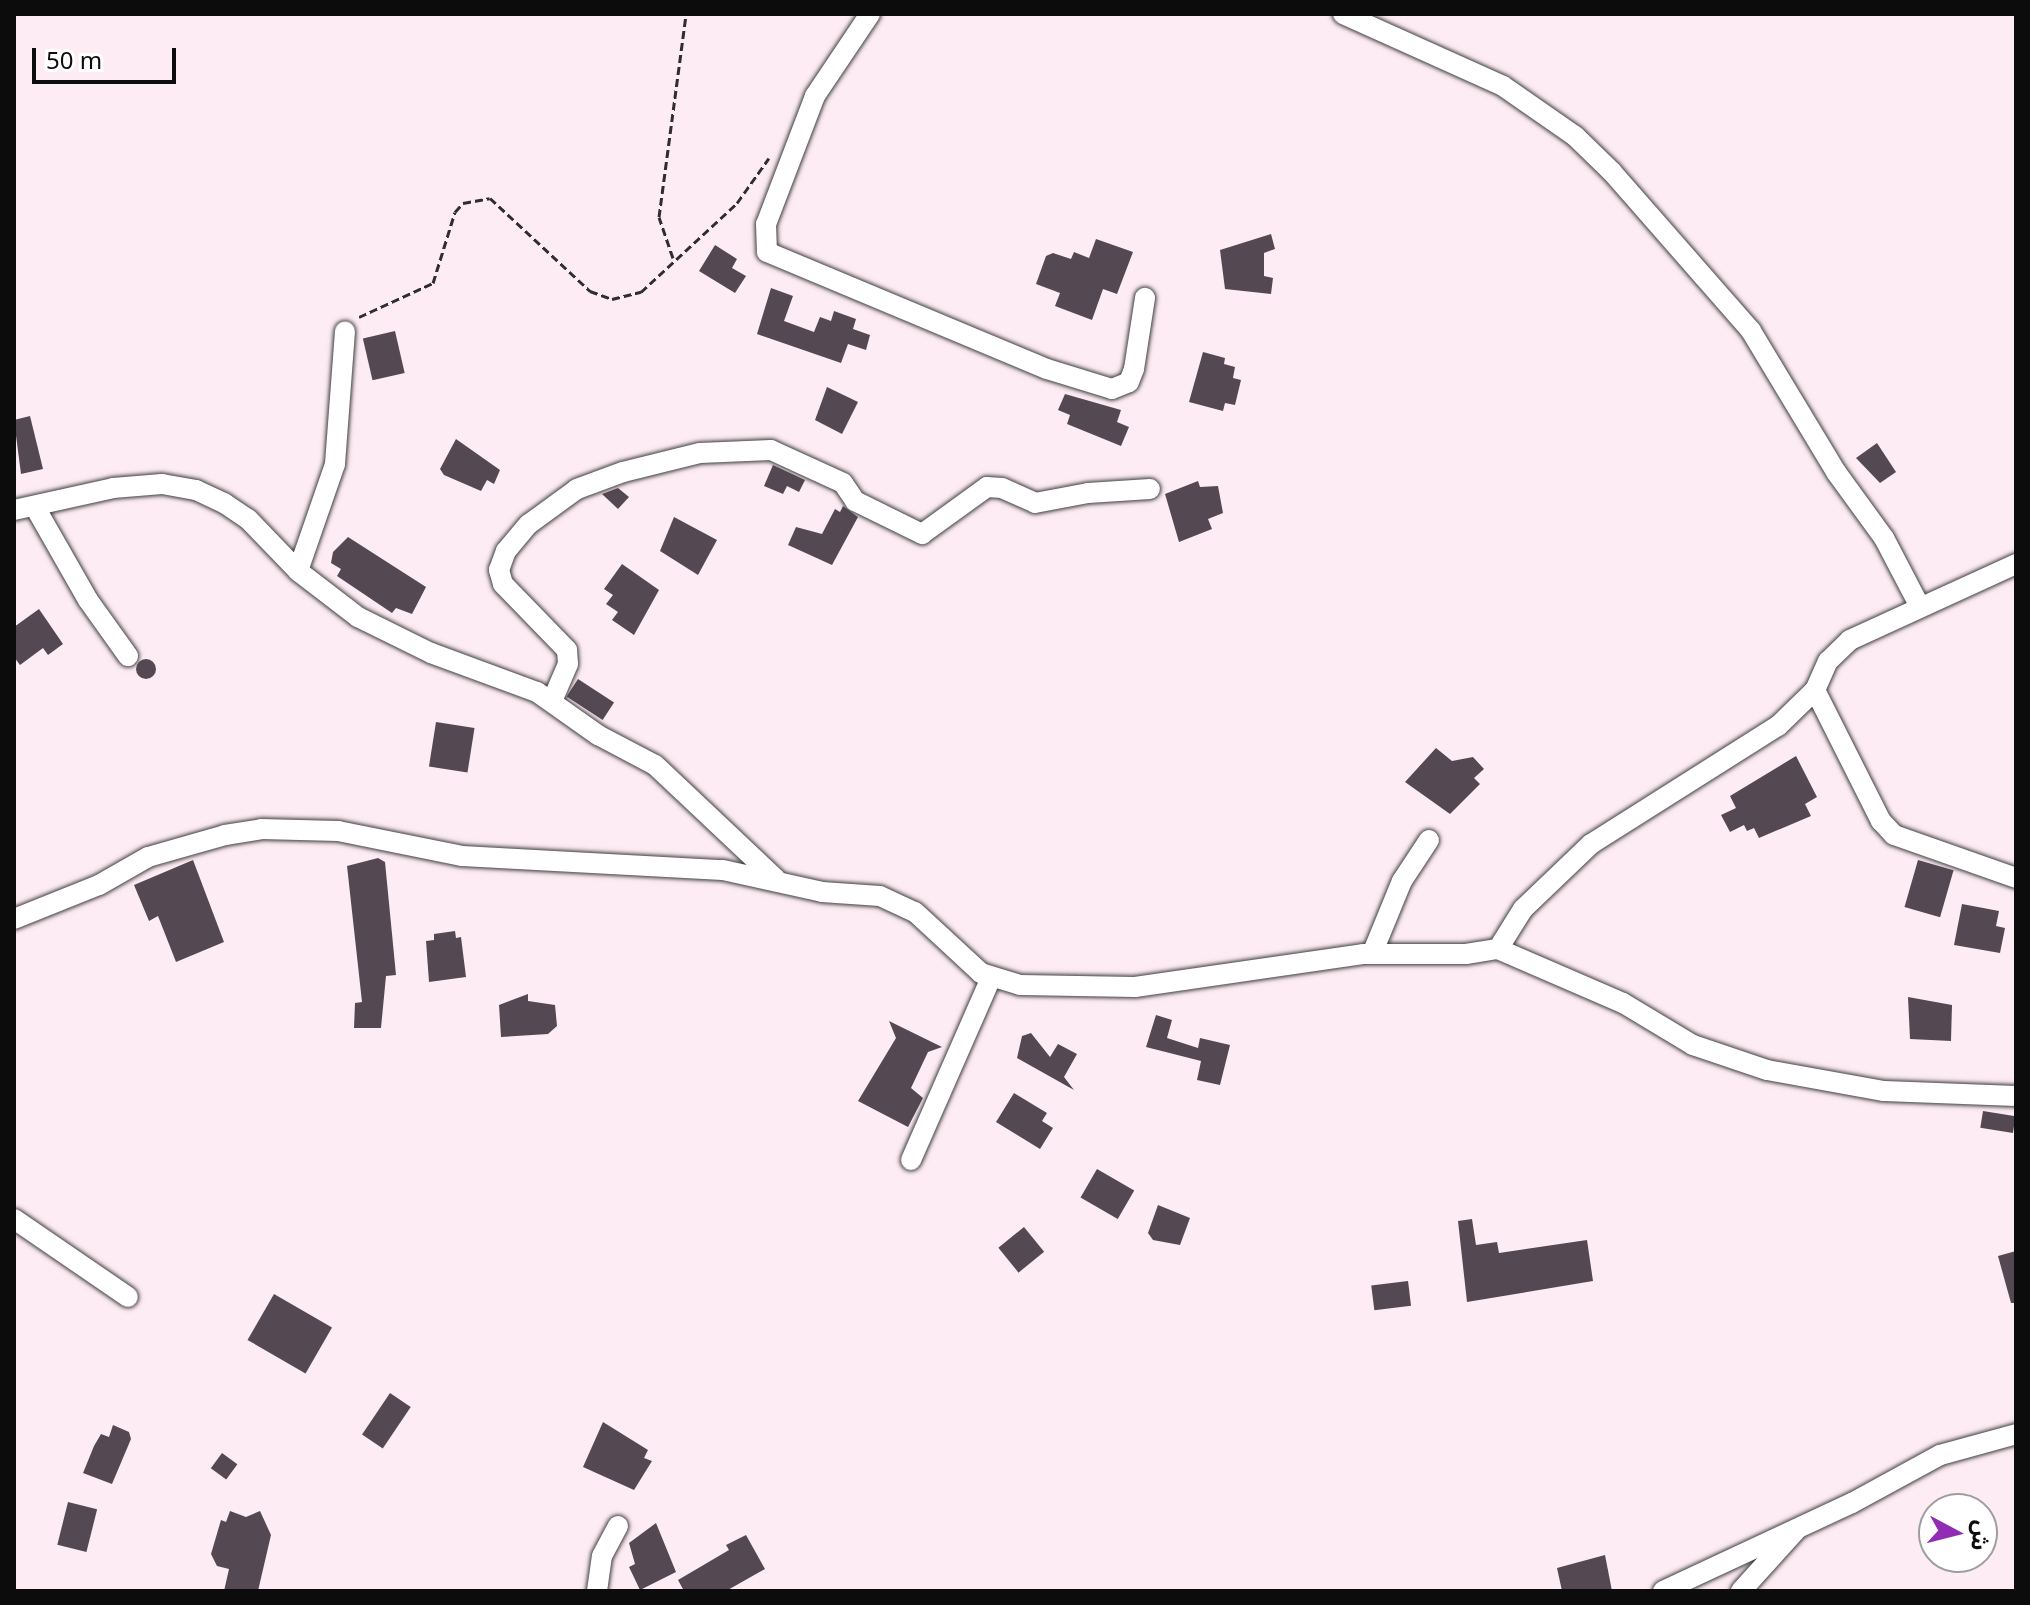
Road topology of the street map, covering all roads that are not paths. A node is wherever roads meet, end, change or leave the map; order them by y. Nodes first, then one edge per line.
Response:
1 (870, 14) edge
2 (1343, 14) edge
3 (1145, 298) dead end
4 (345, 331) road end
5 (1150, 489) dead end
6 (35, 507) junction
7 (14, 510) edge
8 (2016, 564) edge
9 (298, 571) junction
10 (1919, 605) junction
11 (128, 656) dead end
12 (1815, 690) junction
13 (552, 701) junction
14 (1429, 840) dead end
15 (2016, 878) edge
16 (776, 879) junction
17 (14, 919) edge
18 (1498, 949) junction
19 (1372, 954) junction
20 (991, 978) junction
21 (2016, 1096) edge
22 (911, 1160) dead end
23 (14, 1219) edge
24 (128, 1297) dead end
25 (2016, 1434) edge
26 (618, 1526) dead end
27 (1800, 1526) junction
28 (597, 1591) edge
29 (1663, 1591) edge
30 (1741, 1591) edge

1 - 3 street
2 - 10 street
4 - 9 street
5 - 13 street
6 - 7 street
6 - 9 street
6 - 11 street
8 - 10 street
9 - 13 street
10 - 12 street
12 - 15 street
12 - 18 street
13 - 16 street
14 - 19 street
16 - 17 street
16 - 20 street
18 - 19 street
18 - 21 street
19 - 20 street
20 - 22 street
23 - 24 street
25 - 27 street
26 - 28 street
27 - 29 street
27 - 30 street

